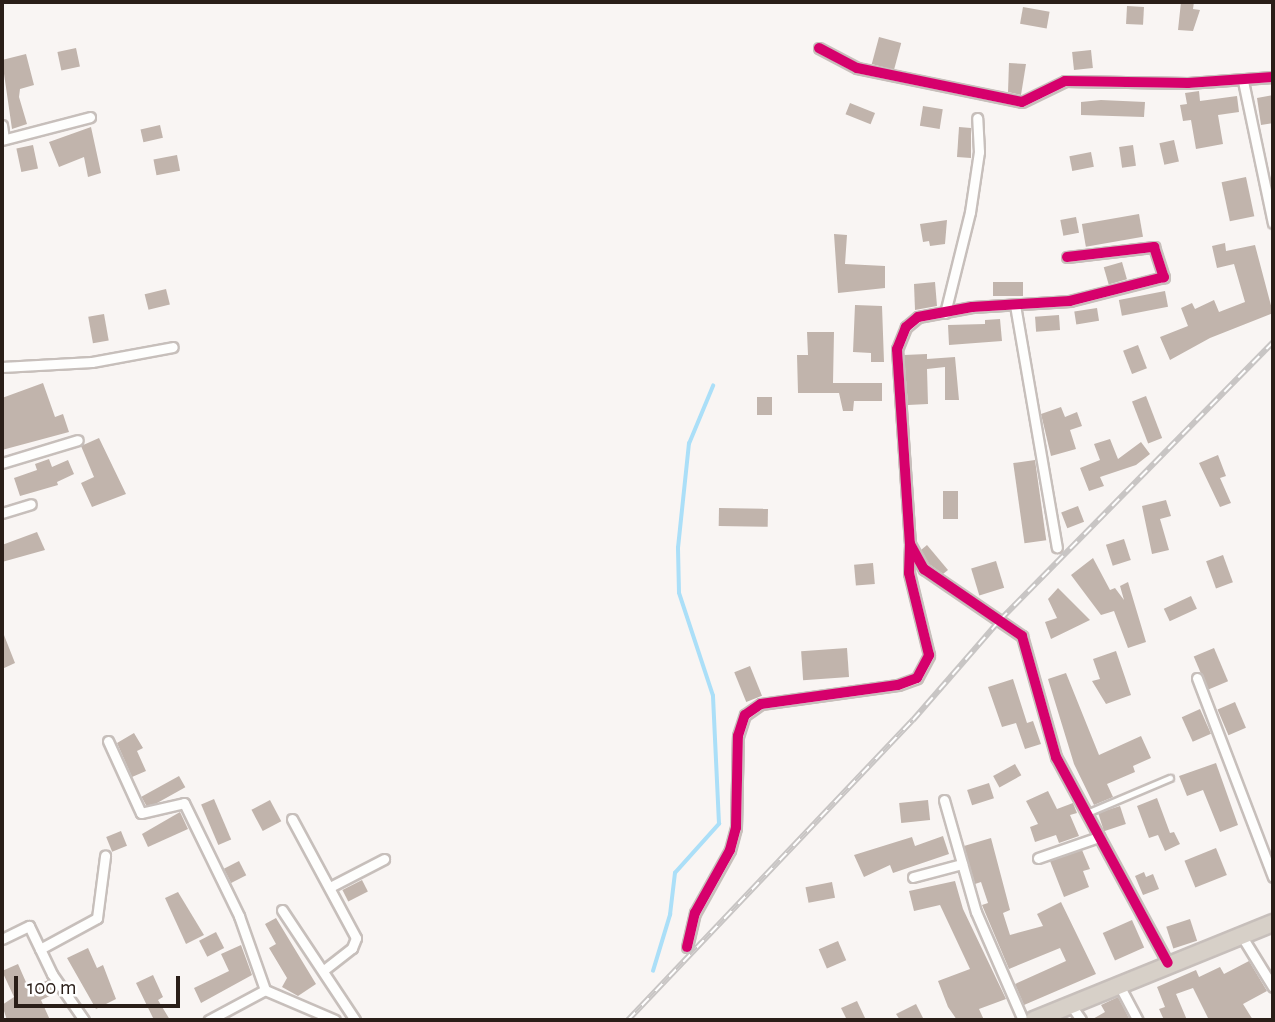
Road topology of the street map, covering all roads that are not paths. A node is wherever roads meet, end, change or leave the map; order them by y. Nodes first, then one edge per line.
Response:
1 (819, 48) dead end
2 (1273, 77) edge
3 (1243, 81) junction
4 (90, 117) dead end
5 (977, 118) dead end
6 (2, 125) edge
7 (3, 139) edge
8 (1273, 223) edge
9 (1067, 257) dead end
10 (1015, 305) junction
11 (945, 313) junction
12 (173, 348) dead end
13 (2, 367) edge
14 (78, 440) dead end
15 (2, 463) edge
16 (31, 504) dead end
17 (2, 513) edge
18 (910, 544) junction
19 (1057, 547) dead end
20 (1197, 678) dead end
21 (108, 741) dead end
22 (1170, 778) dead end
23 (944, 800) dead end
24 (1086, 813) junction
25 (292, 819) dead end
26 (1099, 837) junction
27 (105, 856) dead end
28 (1038, 858) dead end
29 (384, 859) dead end
30 (962, 864) junction
31 (913, 877) dead end
32 (1273, 877) edge
33 (330, 887) junction
34 (282, 909) dead end
35 (1273, 923) edge
36 (1241, 935) junction
37 (2, 939) edge
38 (687, 947) dead end
39 (40, 948) junction
40 (1168, 963) junction
41 (323, 971) junction
42 (1118, 983) junction
43 (1273, 987) edge
44 (265, 990) junction
45 (1070, 1004) junction
46 (84, 1020) edge
47 (209, 1020) edge
48 (334, 1020) edge
49 (355, 1020) edge
50 (1023, 1020) edge
51 (1034, 1020) edge
52 (1081, 1020) edge
53 (1138, 1020) edge

1 - 3 street
2 - 3 street
3 - 8 street
4 - 7 street
5 - 11 street
6 - 7 street
9 - 10 street
10 - 11 street
10 - 19 street
11 - 18 street
12 - 13 street
14 - 15 street
16 - 17 street
18 - 24 street
18 - 38 street
20 - 32 street
21 - 44 street
22 - 24 lane
23 - 30 street
24 - 26 street
25 - 33 street
26 - 28 street
26 - 40 street
27 - 39 street
29 - 33 street
30 - 31 street
30 - 50 street
33 - 41 street
34 - 41 street
35 - 36 highway
36 - 40 highway
36 - 43 street
37 - 39 street
39 - 46 street
40 - 42 highway
41 - 49 street
42 - 45 highway
42 - 53 street
44 - 47 street
44 - 48 street
45 - 51 highway
45 - 52 street

